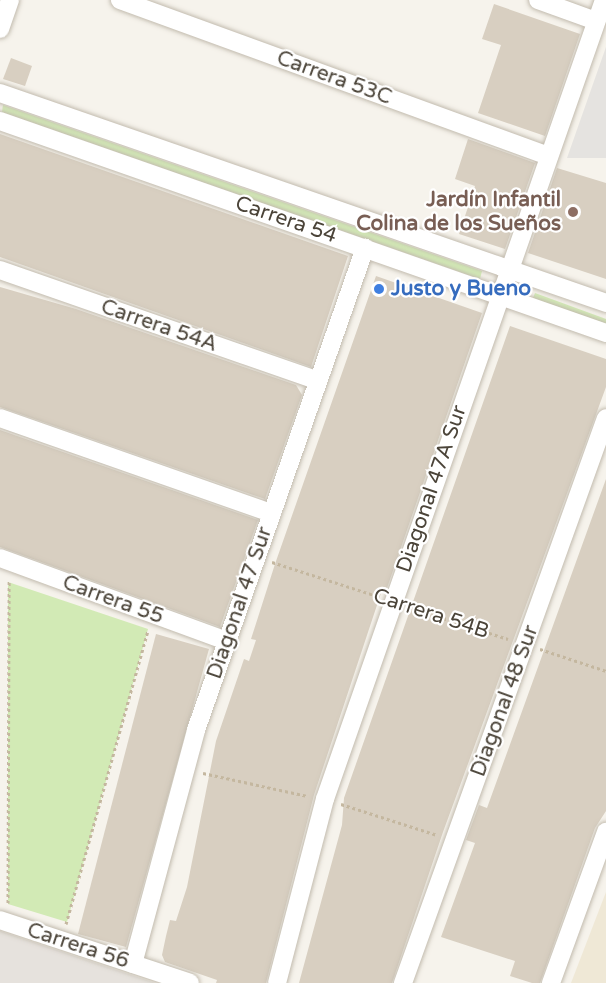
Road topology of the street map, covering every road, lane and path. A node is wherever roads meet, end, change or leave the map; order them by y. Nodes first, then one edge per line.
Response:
1 (10, 0) edge
2 (120, 0) edge
3 (538, 0) edge
4 (604, 0) edge
5 (596, 21) junction
6 (0, 29) edge
7 (0, 93) edge
8 (0, 121) edge
9 (548, 156) junction
10 (260, 183) junction
11 (231, 201) junction
12 (365, 248) junction
13 (508, 268) junction
14 (0, 270) edge
15 (499, 295) junction
16 (606, 303) edge
17 (606, 333) edge
18 (318, 381) junction
19 (0, 418) edge
20 (606, 418) edge
21 (272, 513) junction
22 (256, 557) junction
23 (7, 560) edge
24 (393, 602) junction
25 (152, 615) junction
26 (227, 641) junction
27 (525, 645) junction
28 (606, 671) edge
29 (606, 831) edge
30 (602, 856) edge
31 (4, 922) edge
32 (62, 940) junction
33 (133, 964) junction
34 (190, 983) edge
35 (277, 983) edge
36 (403, 983) edge
37 (551, 983) edge

1 - 6 street
2 - 9 street, Carrera 53C
3 - 5 street
4 - 5 street, Diagonal 47A Sur
5 - 9 street, Diagonal 47A Sur
7 - 10 street, Carrera 54
8 - 11 street, Carrera 54
9 - 13 street, Diagonal 47A Sur
10 - 11 street
10 - 13 street, Carrera 54
11 - 12 street, Carrera 54
12 - 15 street, Carrera 54
12 - 18 street, Diagonal 47 Sur
13 - 15 street, Diagonal 47A Sur
13 - 16 street, Carrera 54
14 - 18 street, Carrera 54A
15 - 17 street, Carrera 54
15 - 24 street, Diagonal 47A Sur
18 - 21 street, Diagonal 47 Sur
19 - 21 street
20 - 27 street, Diagonal 48 Sur
21 - 22 street, Diagonal 47 Sur
22 - 24 path, Carrera 54B
22 - 26 street, Diagonal 47 Sur
23 - 25 street, Carrera 55
23 - 31 path
24 - 27 path, Carrera 54B
24 - 35 street, Diagonal 47A Sur
25 - 26 street, Carrera 55
25 - 32 path
26 - 33 street, Diagonal 47 Sur
27 - 28 path, Carrera 54B
27 - 36 street, Diagonal 48 Sur
29 - 30 street
30 - 37 street
31 - 32 street, Carrera 56
32 - 33 street, Carrera 56
33 - 34 street, Carrera 56

